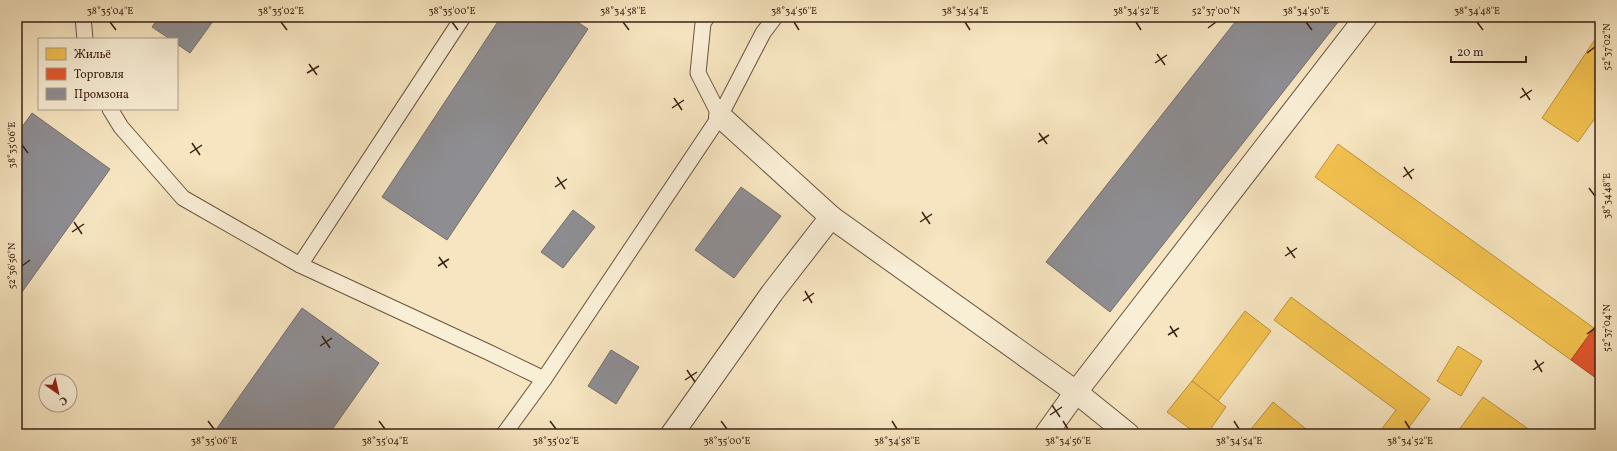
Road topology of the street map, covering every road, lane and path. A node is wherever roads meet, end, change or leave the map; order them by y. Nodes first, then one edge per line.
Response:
1 (83, 17) edge
2 (463, 17) edge
3 (707, 17) edge
4 (774, 17) edge
5 (1366, 17) edge
6 (85, 38) edge
7 (111, 110) edge
8 (720, 116) junction
9 (831, 217) junction
10 (300, 265) junction
11 (544, 379) junction
12 (1076, 392) junction
13 (504, 434) edge
14 (672, 434) edge
15 (1046, 434) edge
16 (1128, 434) edge

1 - 6 lane
2 - 10 lane
3 - 8 lane
4 - 8 lane
5 - 12 street
7 - 10 lane
8 - 9 street
8 - 11 lane
9 - 12 street
9 - 14 street
10 - 11 lane
11 - 13 lane
12 - 15 street
12 - 16 street

